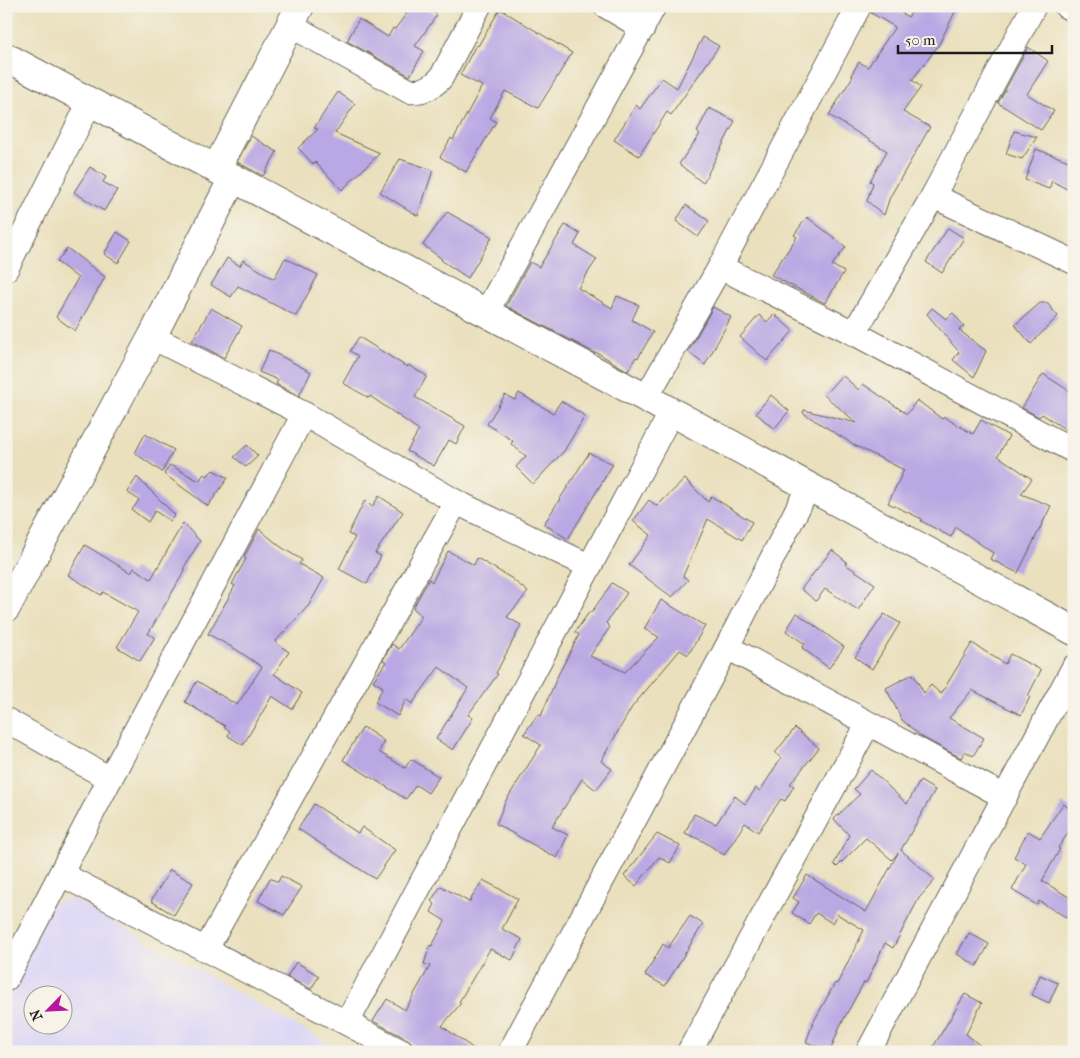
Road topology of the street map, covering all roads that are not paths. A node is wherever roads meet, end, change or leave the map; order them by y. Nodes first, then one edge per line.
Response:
1 (479, 6) edge
2 (606, 6) edge
3 (654, 6) edge
4 (859, 6) edge
5 (1034, 6) edge
6 (1066, 6) edge
7 (1074, 10) edge
8 (295, 16) edge
9 (643, 28) junction
10 (6, 57) edge
11 (90, 102) junction
12 (224, 174) junction
13 (933, 196) junction
14 (1074, 262) edge
15 (7, 264) edge
16 (720, 267) junction
17 (486, 313) junction
18 (854, 334) junction
19 (152, 337) junction
20 (646, 398) junction
21 (671, 413) junction
22 (304, 414) junction
23 (1074, 451) edge
24 (808, 488) junction
25 (456, 502) junction
26 (589, 566) junction
27 (6, 608) edge
28 (1074, 631) edge
29 (728, 647) junction
30 (1074, 667) edge
31 (6, 720) edge
32 (868, 724) junction
33 (110, 779) junction
34 (1005, 797) junction
35 (61, 874) junction
36 (206, 949) junction
37 (6, 979) edge
38 (347, 1023) junction
39 (402, 1052) edge
40 (510, 1052) edge
41 (688, 1052) edge
42 (868, 1052) edge

1 - 8 street
2 - 9 street
3 - 9 street
4 - 16 street
5 - 13 street
6 - 7 street
8 - 12 street
9 - 17 street
10 - 11 street
11 - 12 street
11 - 15 street
12 - 17 street
12 - 19 street
13 - 14 street
13 - 18 street
16 - 18 street
16 - 20 street
17 - 20 street
18 - 23 street
19 - 22 street
19 - 27 street
20 - 21 street
21 - 24 street
21 - 26 street
22 - 25 street
22 - 33 street
24 - 28 street
24 - 29 street
25 - 26 street
25 - 36 street
26 - 38 street
29 - 32 street
29 - 40 street
30 - 34 street
31 - 33 street
32 - 34 street
32 - 41 street
33 - 35 street
34 - 42 street
35 - 36 street
35 - 37 street
36 - 38 street
38 - 39 street

